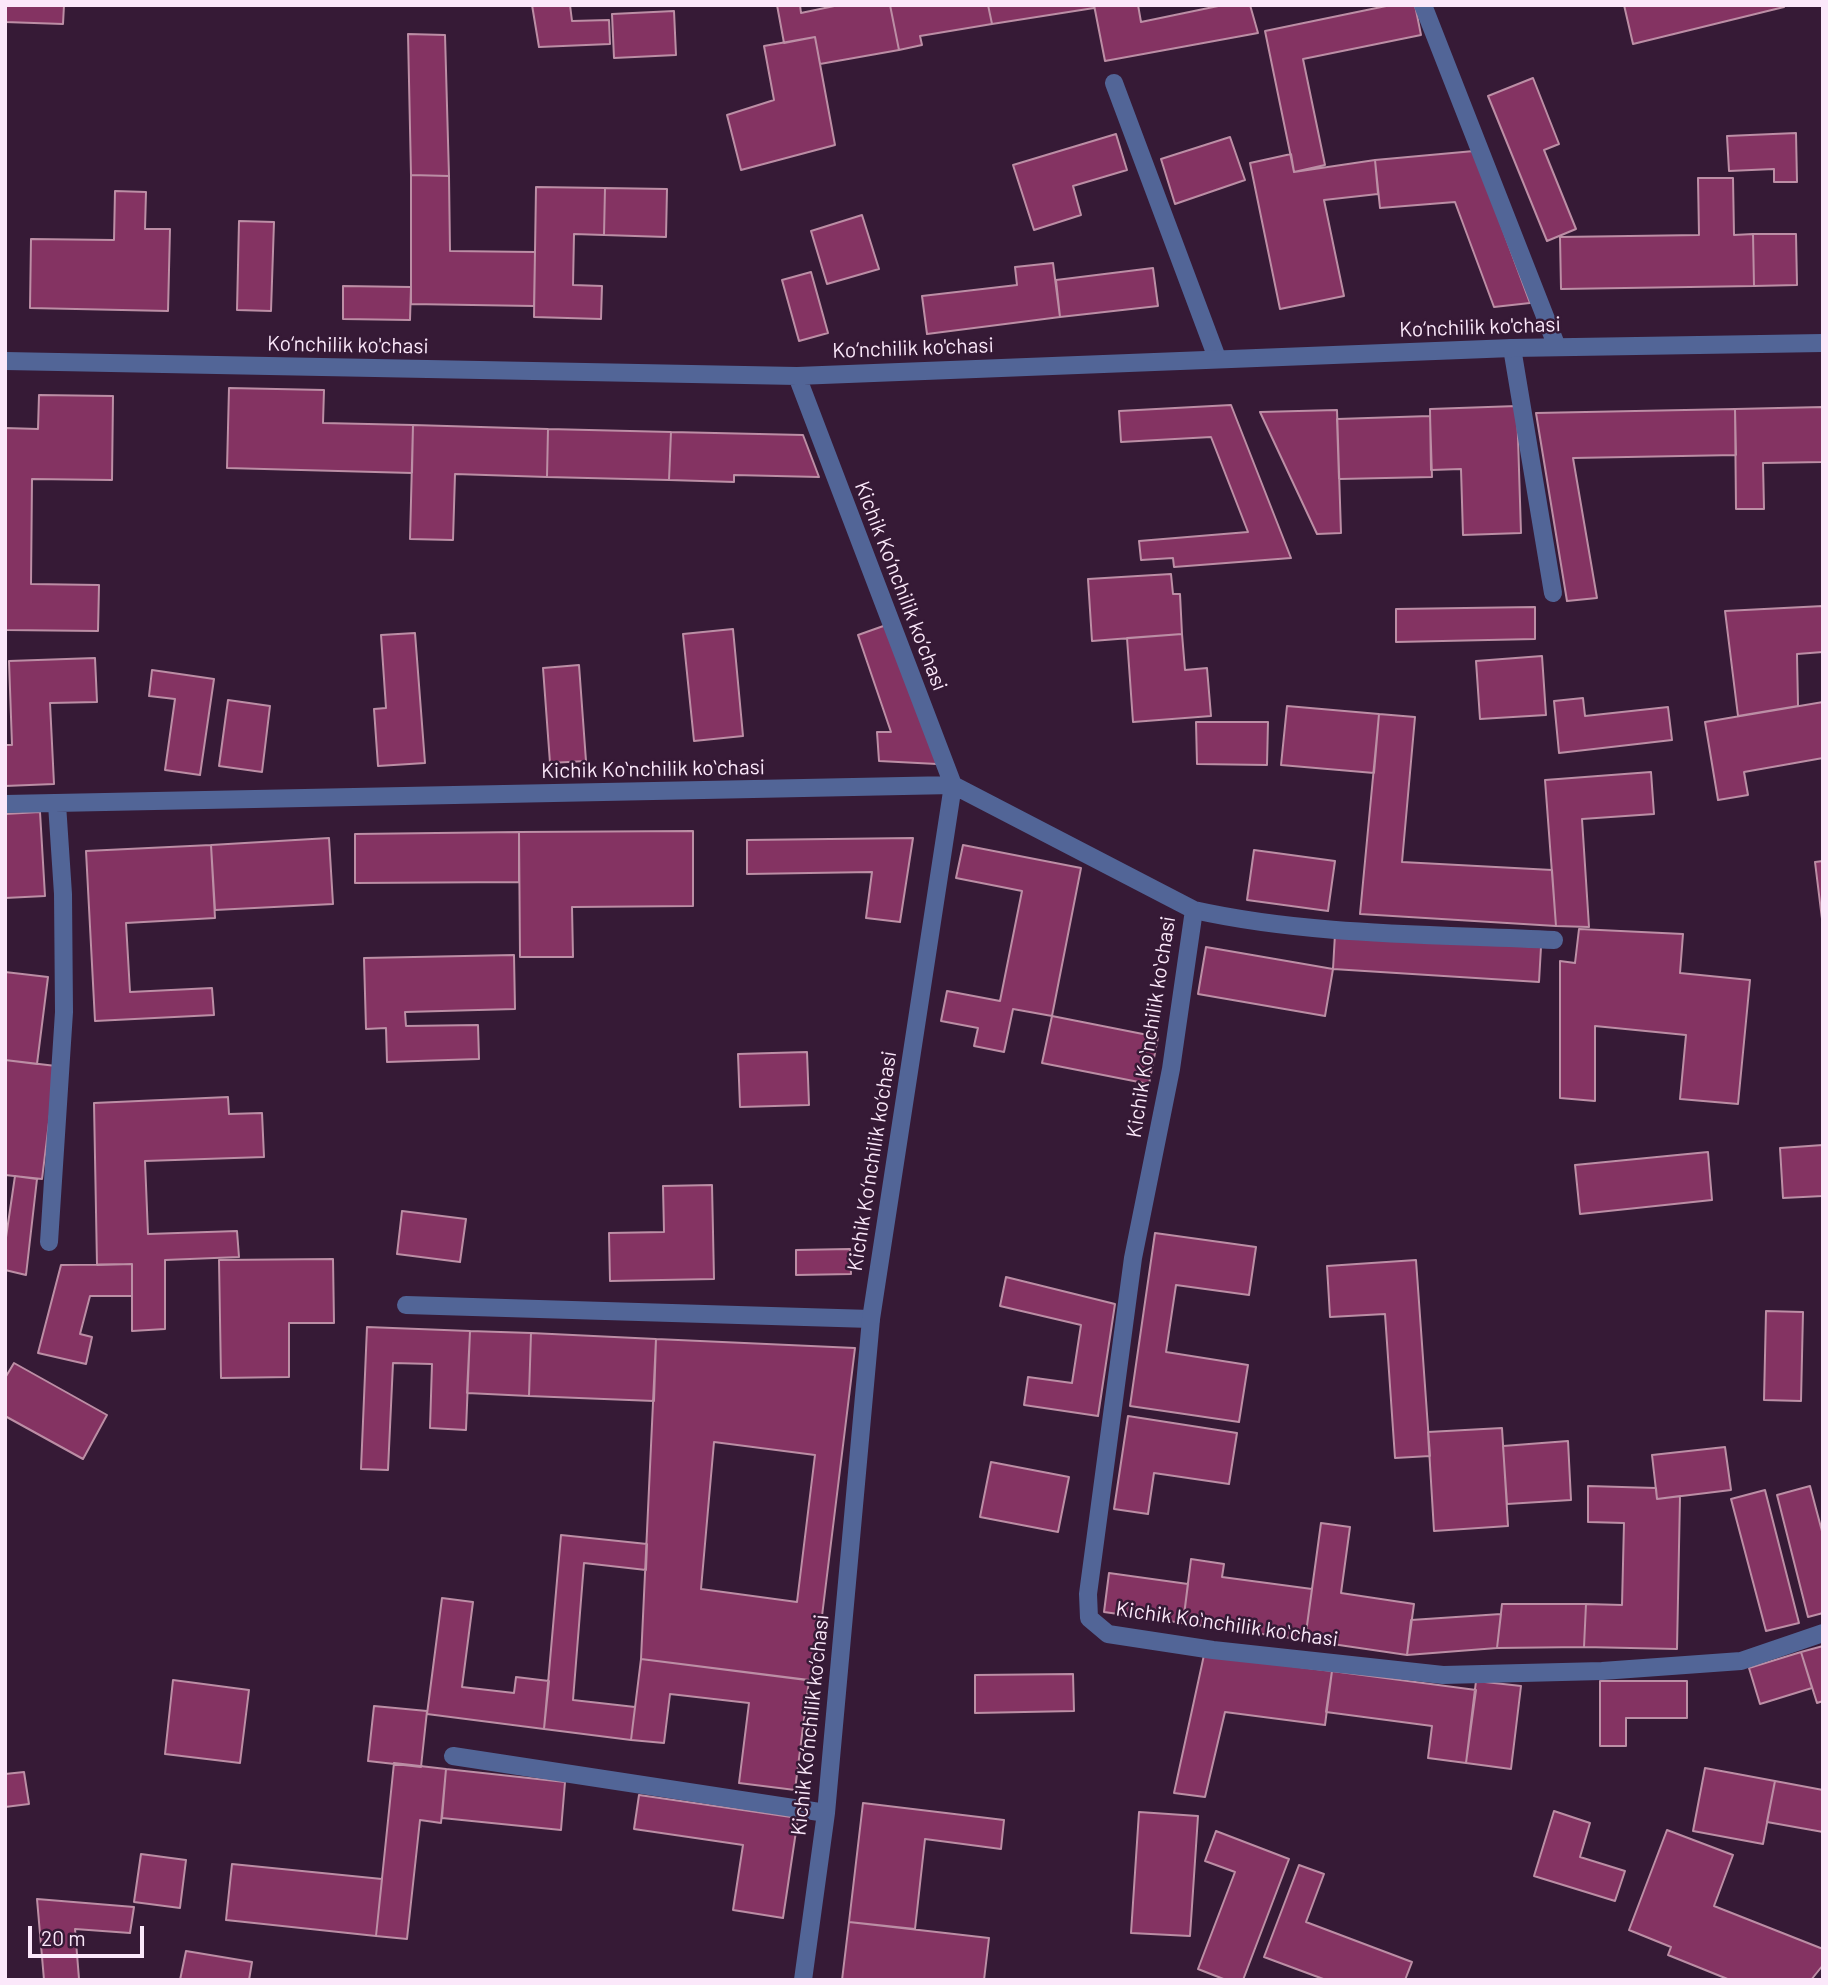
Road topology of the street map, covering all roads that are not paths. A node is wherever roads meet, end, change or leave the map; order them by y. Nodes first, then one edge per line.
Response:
1 (1423, 5) edge
2 (1114, 82) dead end
3 (1823, 343) edge
4 (1557, 347) junction
5 (1512, 348) junction
6 (1217, 358) junction
7 (5, 361) edge
8 (797, 376) junction
9 (1553, 593) dead end
10 (953, 785) junction
11 (5, 804) edge
12 (57, 804) junction
13 (1194, 910) junction
14 (1554, 940) dead end
15 (49, 1242) dead end
16 (406, 1306) dead end
17 (871, 1319) junction
18 (1823, 1633) edge
19 (453, 1756) dead end
20 (826, 1813) junction
21 (803, 1980) edge

1 - 4 street
2 - 6 street
3 - 4 street, Ko‘nchilik ko'chasi
4 - 5 street, Ko‘nchilik ko'chasi
5 - 6 street, Ko‘nchilik ko'chasi
5 - 9 street
6 - 8 street, Ko‘nchilik ko'chasi
7 - 8 street, Ko‘nchilik ko'chasi
8 - 10 street, Kichik Ko‘nchilik ko‘chasi
10 - 12 street, Kichik Koʻnchilik koʻchasi
10 - 13 street, Kichik Koʻnchilik koʻchasi
10 - 17 street, Kichik Ko‘nchilik ko‘chasi
11 - 12 street, Kichik Koʻnchilik koʻchasi
12 - 15 street
13 - 14 street
13 - 18 street, Kichik Koʻnchilik koʻchasi
16 - 17 street
17 - 20 street, Kichik Ko‘nchilik ko‘chasi
19 - 20 street
20 - 21 street, Kichik Ko‘nchilik ko‘chasi

